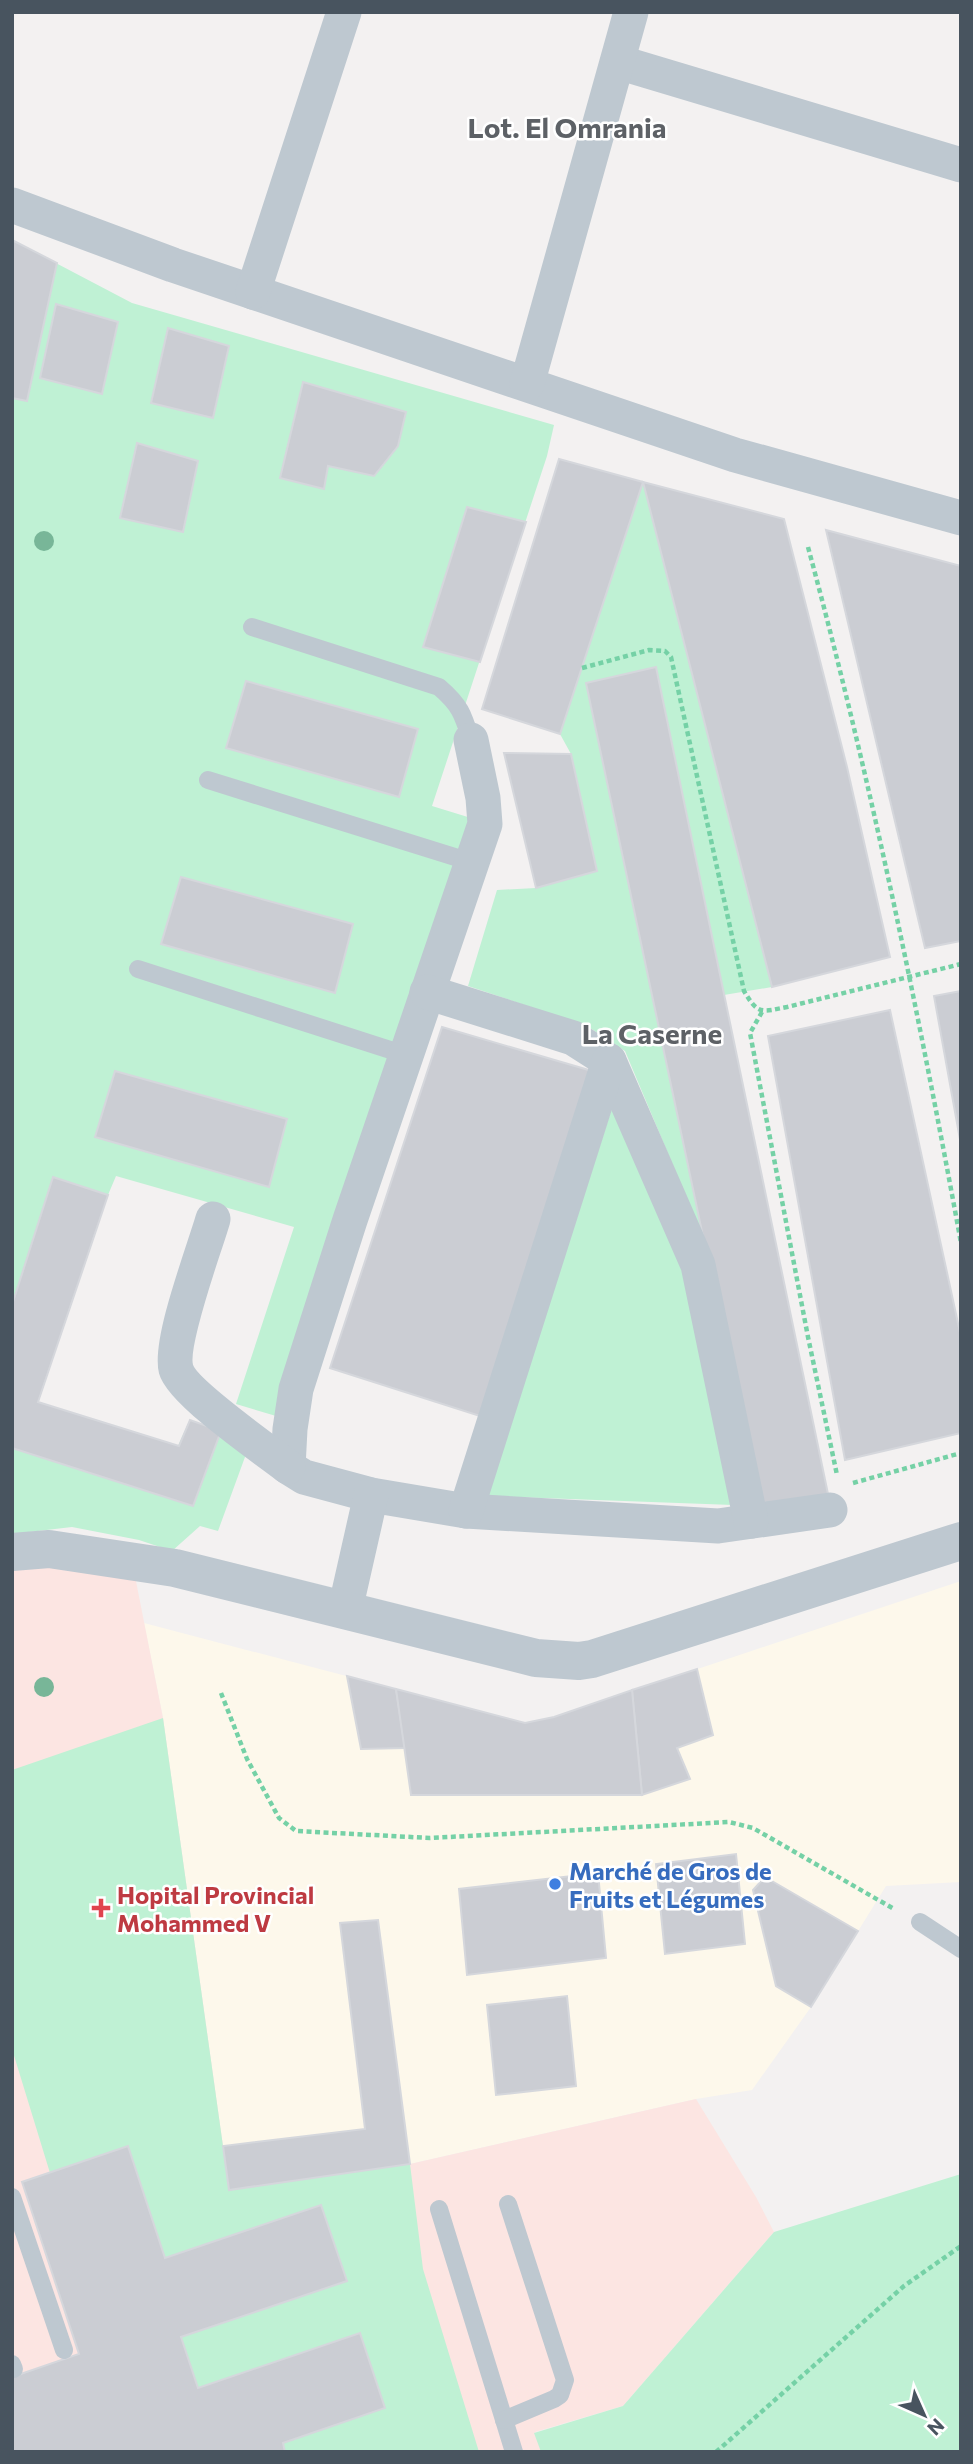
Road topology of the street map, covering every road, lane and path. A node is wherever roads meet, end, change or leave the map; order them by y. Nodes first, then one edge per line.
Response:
1 (344, 12) edge
2 (631, 12) edge
3 (618, 62) junction
4 (961, 164) edge
5 (12, 205) edge
6 (253, 292) junction
7 (527, 384) junction
8 (961, 518) edge
9 (808, 547) dead end
10 (252, 627) dead end
11 (582, 668) dead end
12 (471, 740) joint
13 (208, 780) dead end
14 (471, 862) junction
15 (961, 964) edge
16 (138, 969) dead end
17 (911, 975) junction
18 (428, 992) junction
19 (762, 1012) junction
20 (406, 1055) junction
21 (609, 1061) junction
22 (213, 1219) dead end
23 (961, 1243) edge
24 (961, 1453) edge
25 (288, 1467) junction
26 (853, 1483) dead end
27 (371, 1494) junction
28 (835, 1498) joint
29 (466, 1511) junction
30 (751, 1521) junction
31 (961, 1541) edge
32 (12, 1552) edge
33 (345, 1610) junction
34 (221, 1693) dead end
35 (920, 1922) joint
36 (961, 1949) edge
37 (12, 2197) edge
38 (508, 2204) dead end
39 (439, 2209) dead end
40 (961, 2246) edge
41 (64, 2350) dead end
42 (504, 2420) junction
43 (514, 2452) edge
44 (716, 2452) edge

1 - 6 street
2 - 3 street
3 - 4 street
3 - 7 street
5 - 6 street
6 - 7 street
7 - 8 street
9 - 17 path
10 - 12 lane
11 - 19 path
12 - 14 street
13 - 14 lane
14 - 18 street
15 - 17 path
16 - 20 lane
17 - 19 path
17 - 23 path
18 - 20 street
18 - 21 street
19 - 28 path
20 - 25 street
21 - 29 street
21 - 30 street
22 - 25 street
24 - 26 path
25 - 27 street
27 - 29 street
27 - 33 street
28 - 30 street
29 - 30 street
31 - 33 street
32 - 33 street
34 - 35 path
35 - 36 lane
37 - 41 lane
38 - 42 lane
39 - 42 lane
40 - 44 path
42 - 43 lane

